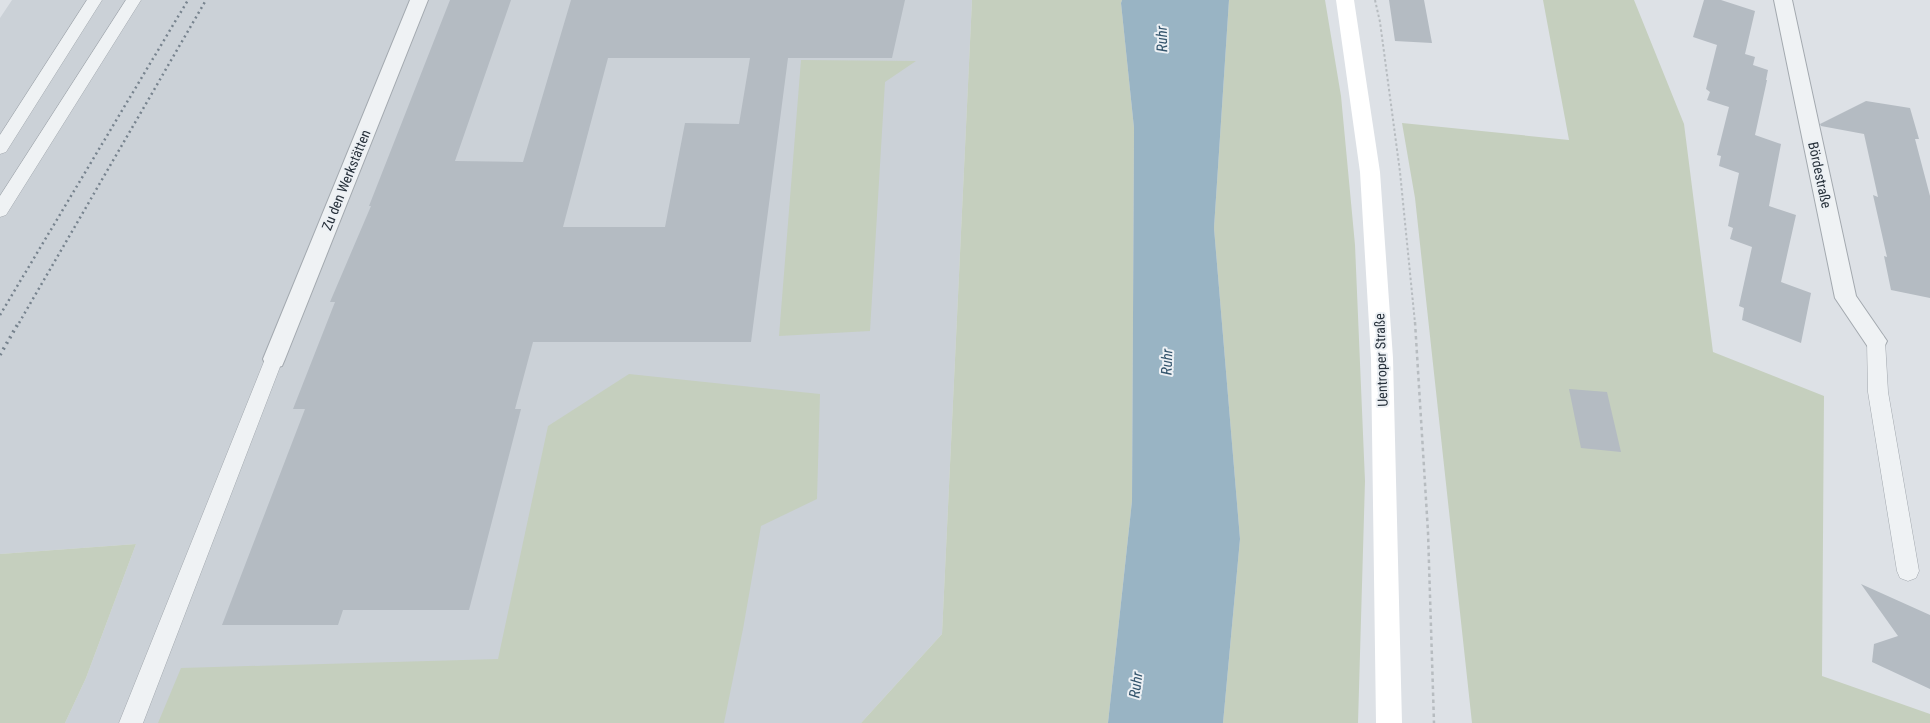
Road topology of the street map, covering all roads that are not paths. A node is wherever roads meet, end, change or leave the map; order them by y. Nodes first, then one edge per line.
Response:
1 (95, 0) edge
2 (134, 0) edge
3 (419, 0) edge
4 (1345, 0) edge
5 (1783, 0) edge
6 (0, 148) edge
7 (0, 210) edge
8 (1876, 341) joint
9 (274, 359) joint
10 (1908, 570) dead end
11 (131, 723) edge
12 (1389, 723) edge

1 - 6 lane
2 - 7 lane
3 - 9 street, Zu den Werkstätten
4 - 12 main road, Uentroper Straße
5 - 8 street, Bördestraße
8 - 10 lane
9 - 11 lane

